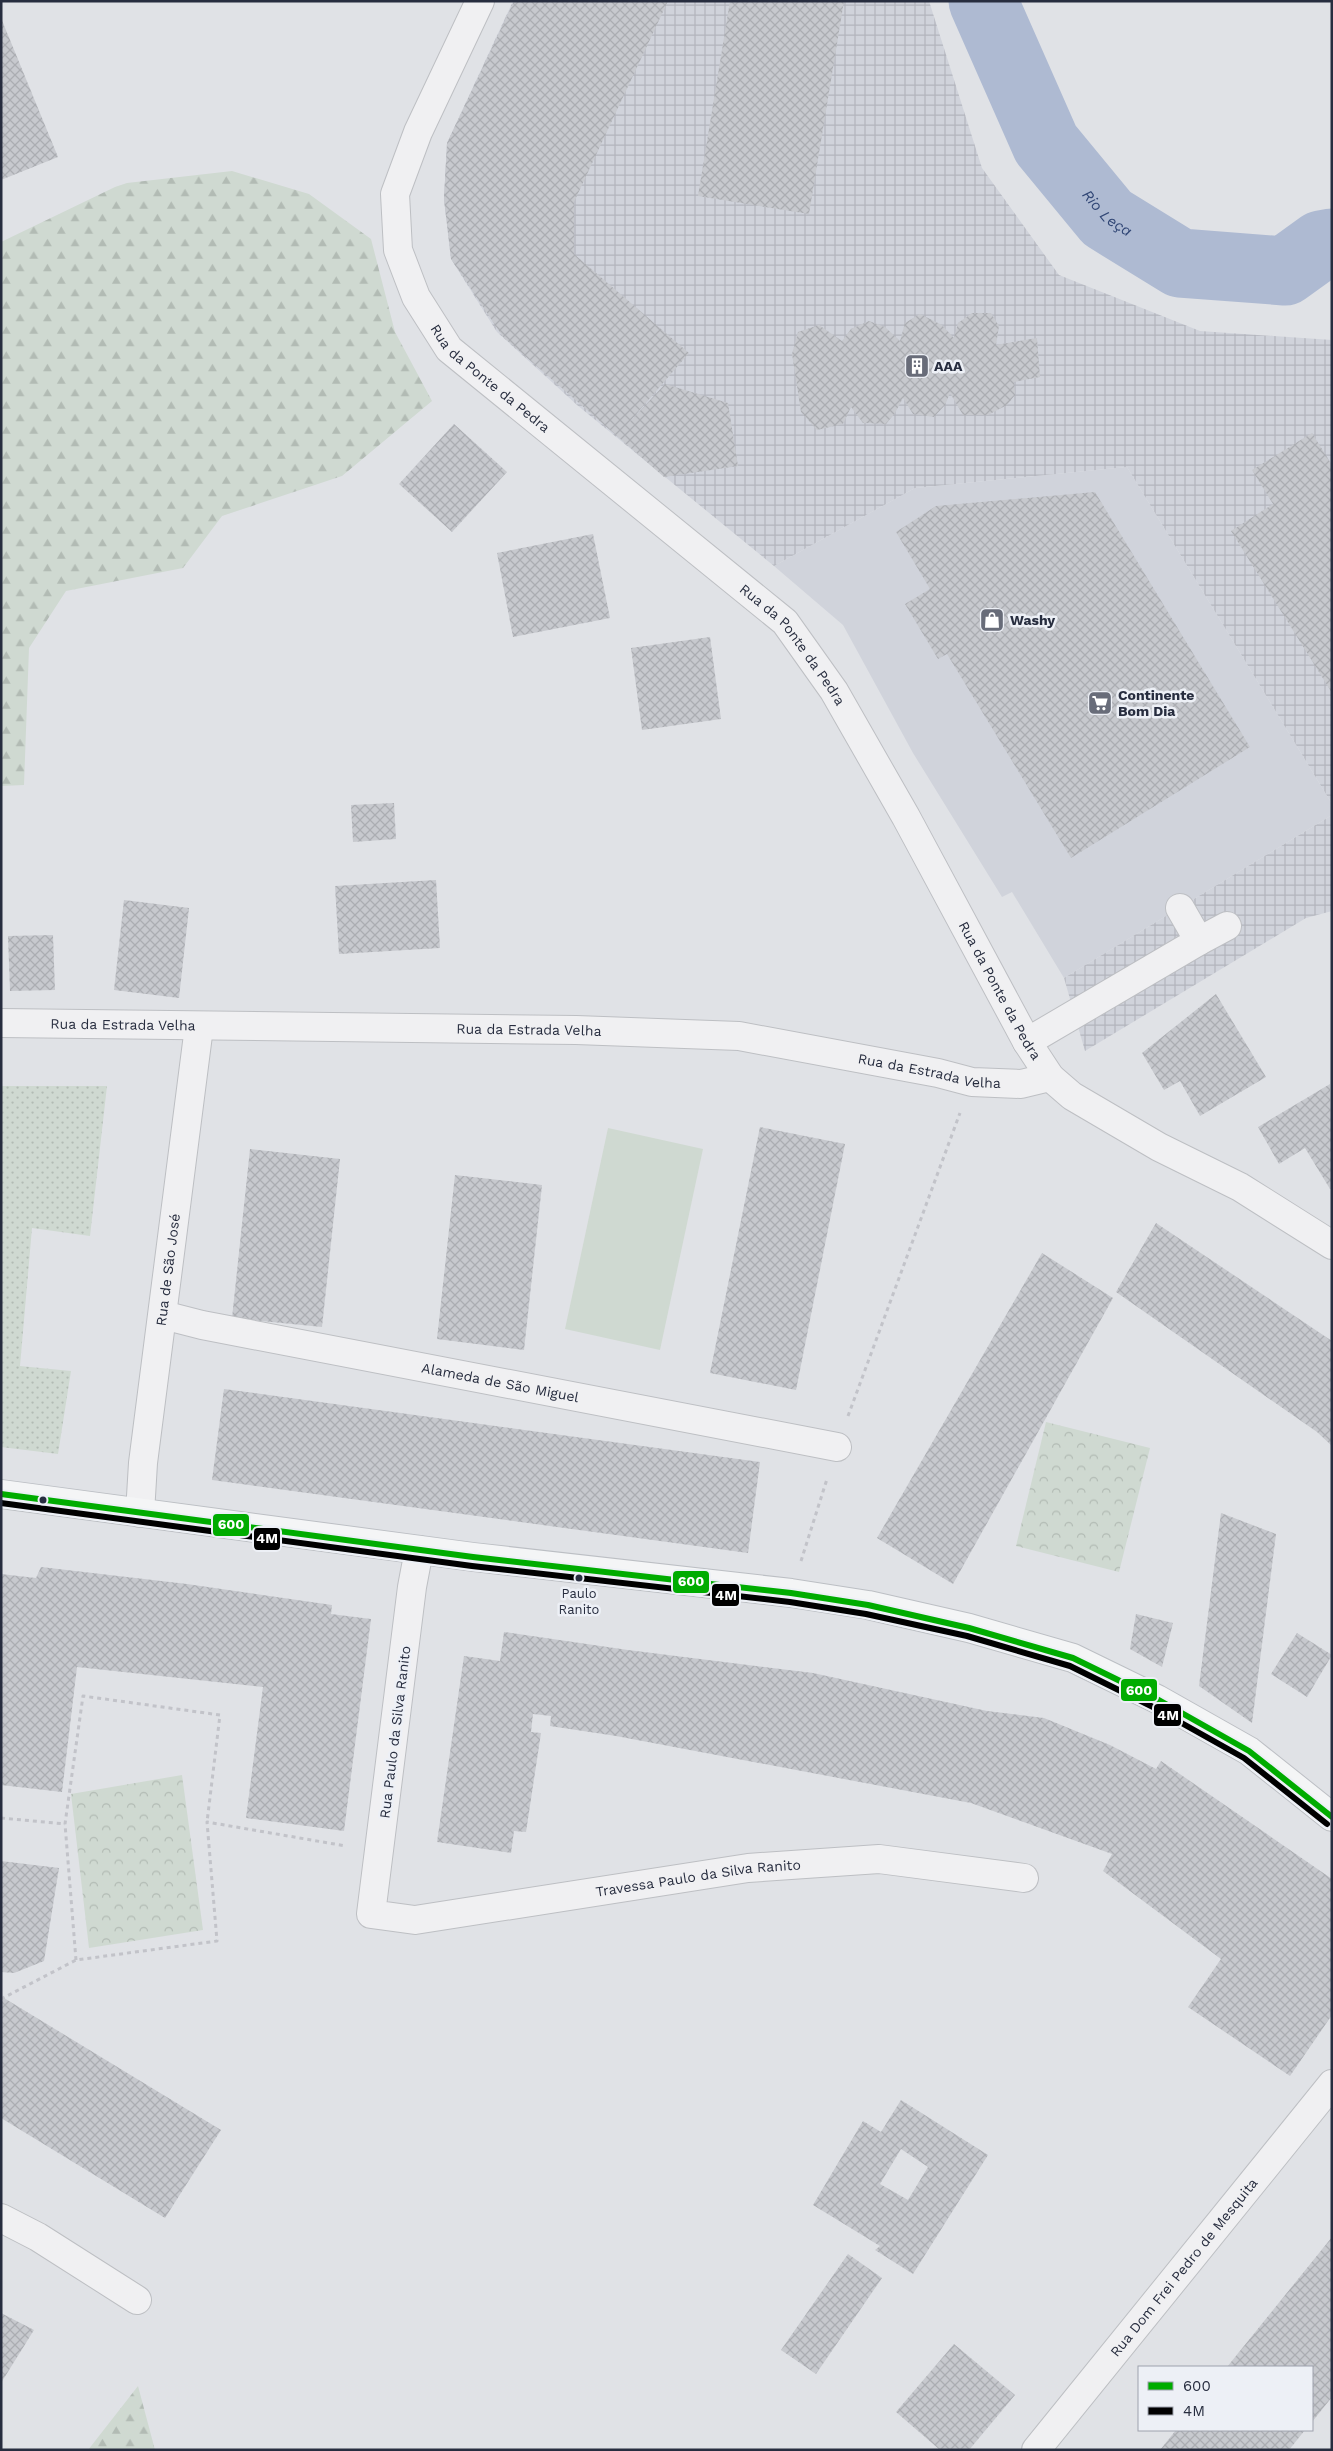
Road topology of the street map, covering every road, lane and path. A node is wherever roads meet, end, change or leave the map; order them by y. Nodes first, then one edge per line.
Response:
1 (480, 1) edge
2 (1180, 908) dead end
3 (1227, 926) dead end
4 (1198, 941) junction
5 (1, 1024) edge
6 (199, 1027) junction
7 (1027, 1042) junction
8 (1050, 1077) junction
9 (972, 1082) junction
10 (1332, 1245) edge
11 (163, 1315) junction
12 (837, 1447) junction
13 (1, 1494) edge
14 (140, 1513) junction
15 (419, 1550) junction
16 (791, 1593) junction
17 (1332, 1817) edge
18 (1, 1818) edge
19 (207, 1822) junction
20 (65, 1824) junction
21 (380, 1852) junction
22 (1024, 1878) dead end
23 (371, 1914) joint
24 (76, 1960) junction
25 (1, 1999) edge
26 (1332, 2084) edge
27 (1, 2218) edge
28 (137, 2300) dead end
29 (1036, 2450) edge

1 - 7 street, Rua da Ponte da Pedra
2 - 4 street
3 - 4 street
4 - 7 street
5 - 6 street, Rua da Estrada Velha
6 - 9 street, Rua da Estrada Velha
6 - 11 street, Rua de São José
7 - 8 street, Rua da Ponte da Pedra
8 - 9 street, Rua da Estrada Velha
8 - 10 street, Rua da Ponte da Pedra
9 - 12 path
11 - 12 street, Alameda de São Miguel
11 - 14 street, Rua de São José
12 - 16 path
13 - 14 main road
14 - 15 main road
15 - 16 main road
15 - 21 street, Rua Paulo da Silva Ranito
16 - 17 main road
18 - 20 path
19 - 20 path
19 - 21 path
19 - 24 path
20 - 24 path
21 - 23 street, Rua Paulo da Silva Ranito
22 - 23 street, Travessa Paulo da Silva Ranito
24 - 25 path
26 - 29 street, Rua Dom Frei Pedro de Mesquita
27 - 28 street

